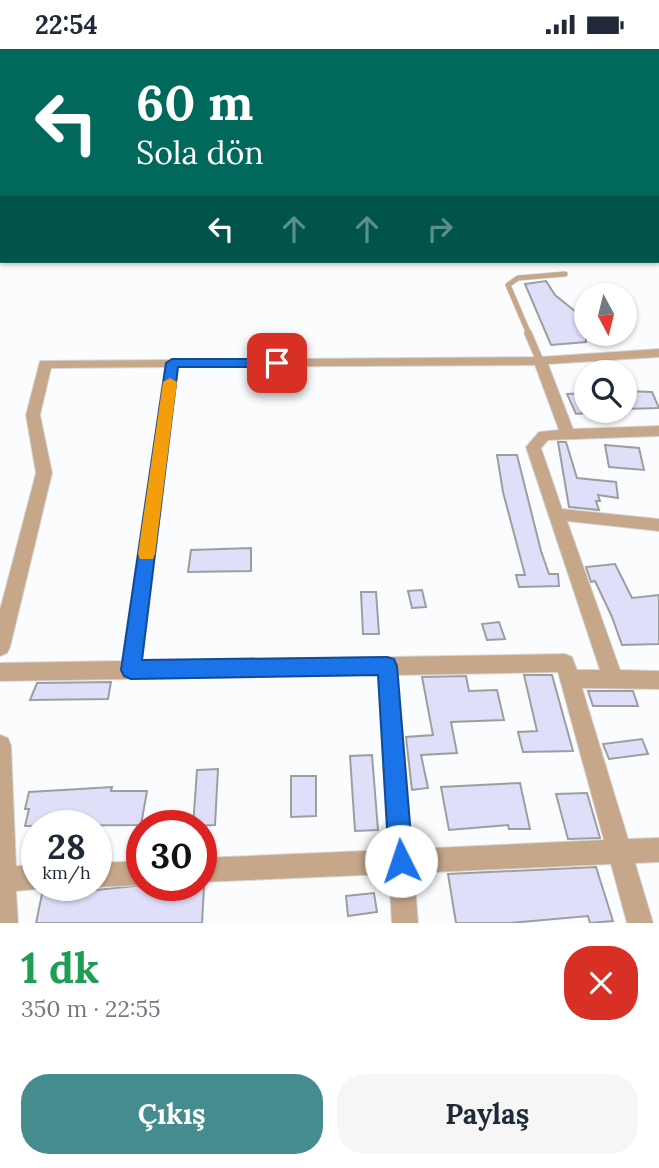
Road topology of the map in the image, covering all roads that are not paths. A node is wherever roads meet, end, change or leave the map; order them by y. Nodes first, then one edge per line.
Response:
1 (565, 274) dead end
2 (659, 353) edge
3 (540, 361) junction
4 (172, 363) junction
5 (659, 431) edge
6 (568, 434) junction
7 (556, 514) junction
8 (659, 525) edge
9 (0, 647) edge
10 (387, 666) junction
11 (131, 670) junction
12 (0, 671) edge
13 (569, 680) junction
14 (613, 680) junction
15 (659, 680) edge
16 (0, 746) edge
17 (1, 832) edge
18 (659, 850) edge
19 (620, 852) junction
20 (401, 861) junction
21 (217, 869) edge
22 (21, 878) edge
23 (4, 879) junction
24 (5, 923) edge
25 (405, 923) edge
26 (640, 923) edge

1 - 3 lane
2 - 3 street
3 - 4 street
3 - 6 street
4 - 9 street
4 - 11 street
5 - 6 street
6 - 7 street
7 - 8 street
7 - 14 street
10 - 11 street
10 - 13 street
10 - 20 street
11 - 12 street
13 - 14 street
13 - 19 street
14 - 15 street
16 - 17 street
17 - 23 street
18 - 19 street
19 - 20 street
19 - 26 street
20 - 21 street
20 - 25 street
22 - 23 street
23 - 24 street

